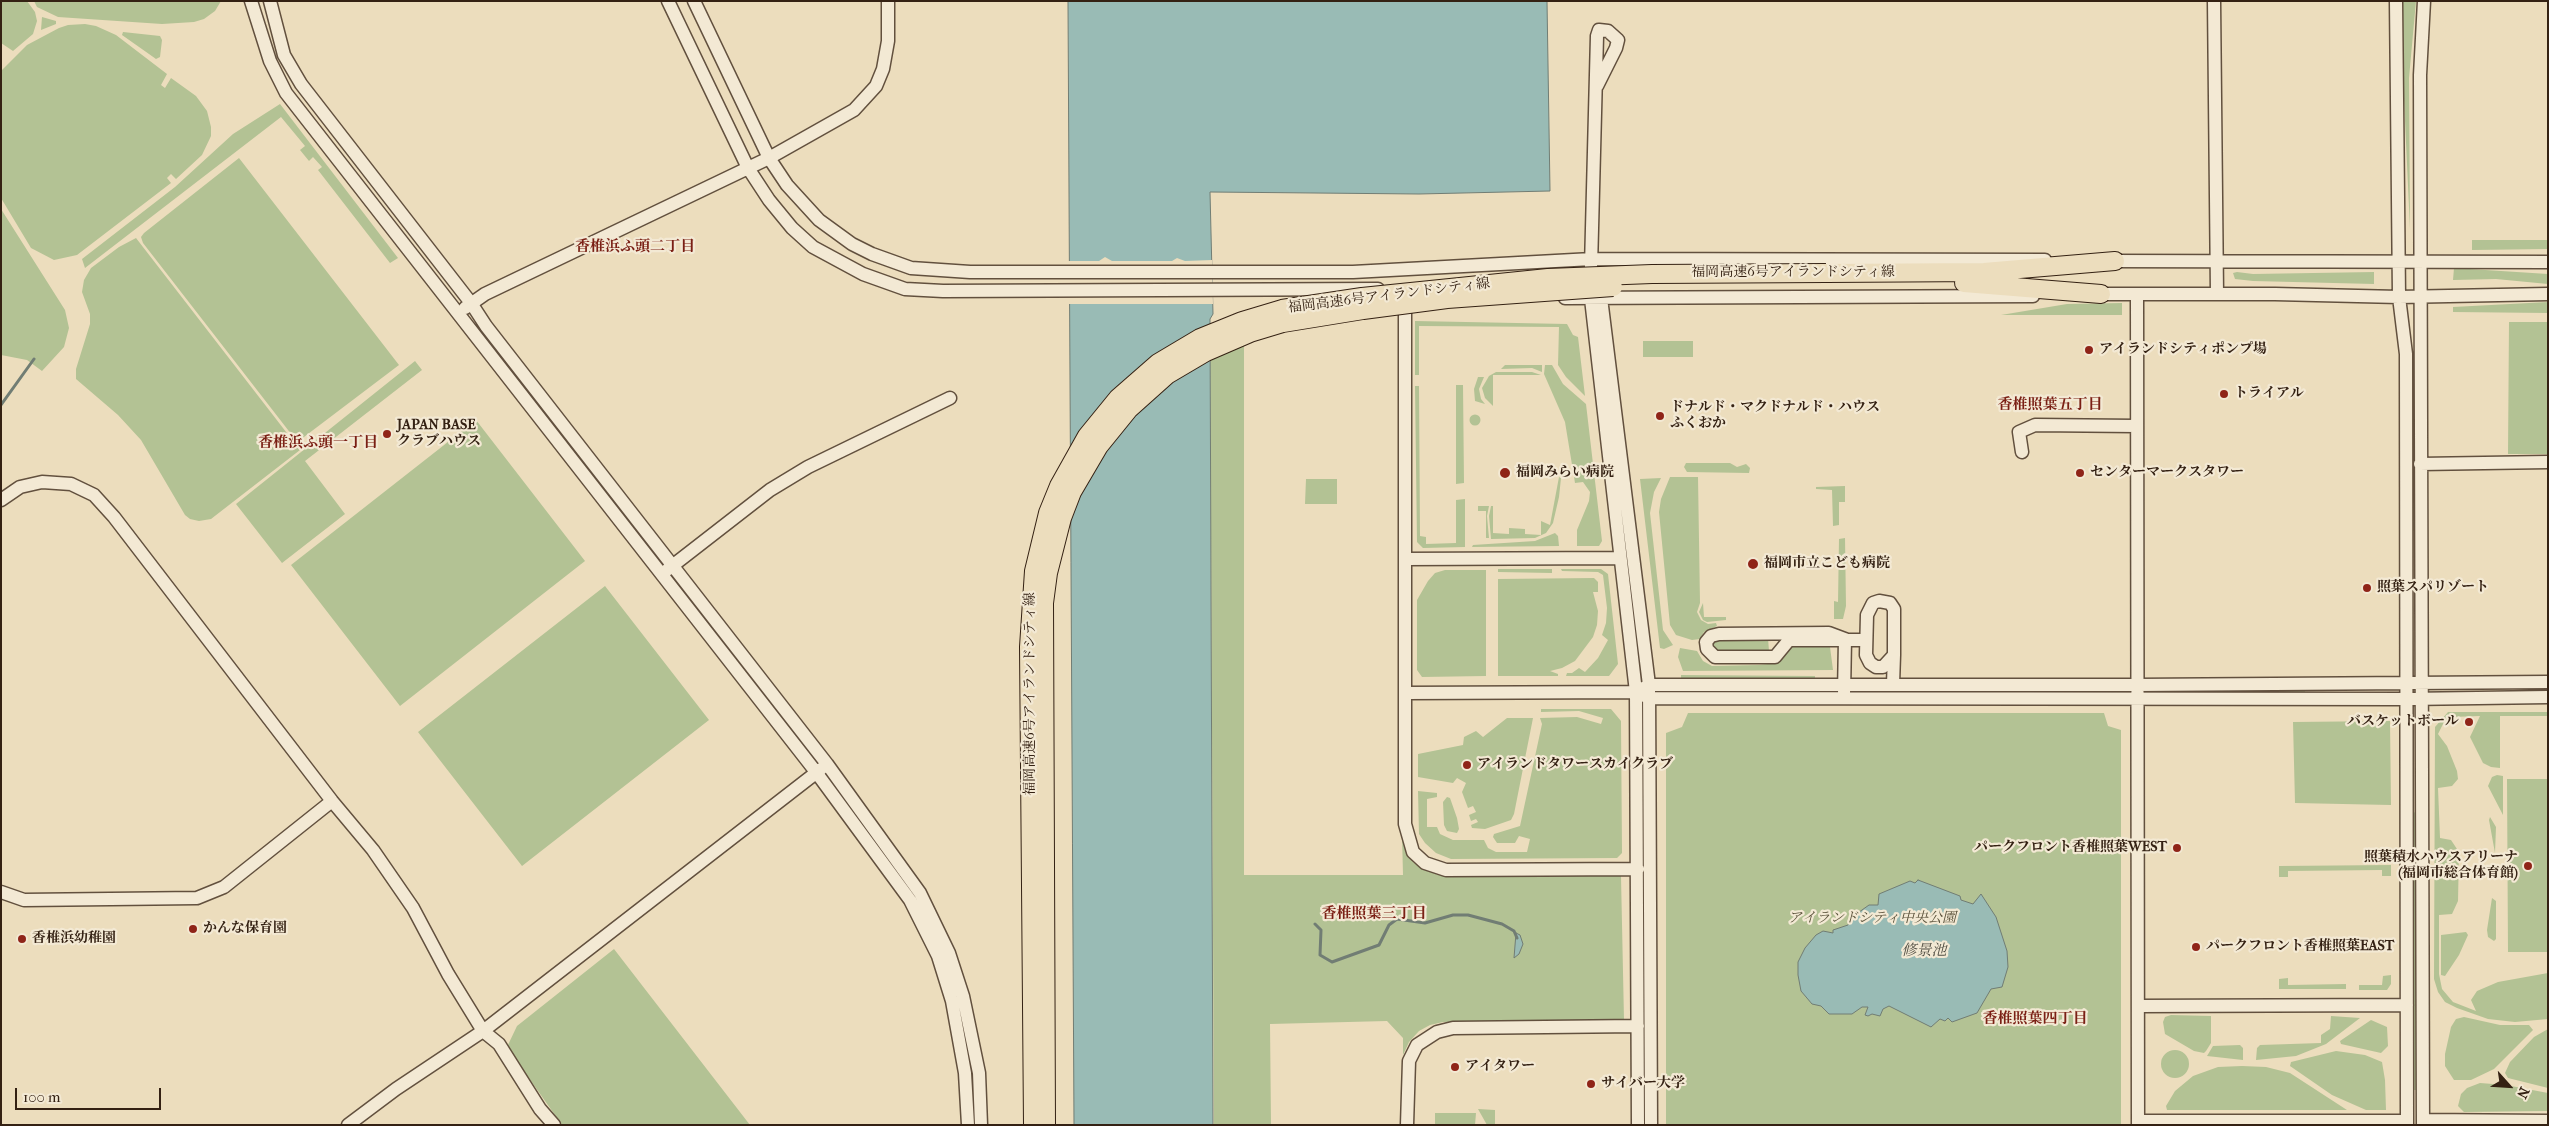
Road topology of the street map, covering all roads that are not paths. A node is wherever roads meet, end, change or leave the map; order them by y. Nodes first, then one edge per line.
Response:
1 (668, 1) edge
2 (694, 1) edge
3 (888, 1) edge
4 (2214, 1) edge
5 (2396, 1) edge
6 (2424, 1) edge
7 (273, 2) edge
8 (253, 6) edge
9 (1597, 86) junction
10 (769, 158) junction
11 (748, 168) junction
12 (1592, 259) junction
13 (2216, 260) junction
14 (2115, 261) junction
15 (2400, 261) junction
16 (2422, 261) junction
17 (2548, 262) edge
18 (1826, 278) junction
19 (1985, 278) junction
20 (1405, 290) junction
21 (2101, 294) junction
22 (2137, 294) junction
23 (2217, 294) junction
24 (2548, 294) edge
25 (2421, 296) junction
26 (2399, 297) junction
27 (1589, 298) junction
28 (1603, 298) junction
29 (471, 303) junction
30 (458, 314) junction
31 (950, 398) dead end
32 (2035, 425) dead end
33 (2136, 426) junction
34 (2548, 462) edge
35 (2420, 464) junction
36 (1, 500) edge
37 (1620, 558) junction
38 (1405, 559) junction
39 (672, 566) junction
40 (660, 574) junction
41 (1762, 632) junction
42 (1845, 639) junction
43 (1866, 640) junction
44 (1894, 655) junction
45 (1771, 657) junction
46 (2548, 682) edge
47 (1893, 684) junction
48 (2414, 684) junction
49 (2137, 685) junction
50 (1649, 691) junction
51 (1636, 692) junction
52 (1844, 692) junction
53 (1406, 693) junction
54 (2548, 697) edge
55 (2137, 698) junction
56 (2414, 699) junction
57 (826, 764) junction
58 (816, 772) junction
59 (332, 801) junction
60 (1638, 869) junction
61 (1, 892) edge
62 (2138, 1006) junction
63 (2407, 1006) junction
64 (1638, 1026) junction
65 (483, 1031) junction
66 (2548, 1121) edge
67 (2423, 1122) edge
68 (2138, 1123) edge
69 (2407, 1123) edge
70 (348, 1125) edge
71 (554, 1125) edge
72 (968, 1125) edge
73 (981, 1125) edge
74 (1033, 1125) edge
75 (1046, 1125) edge
76 (1407, 1125) edge
77 (1638, 1125) edge
78 (1651, 1125) edge

1 - 11 street
2 - 10 street
3 - 10 street
4 - 13 street
5 - 15 street
6 - 16 street
7 - 8 street
7 - 29 street
8 - 30 street
9 - 9 street
9 - 12 street
10 - 11 street
10 - 12 street
11 - 20 street
11 - 29 street
12 - 14 street
12 - 27 street
12 - 28 street
13 - 14 street
13 - 15 street
13 - 23 street
14 - 19 highway
15 - 16 street
15 - 26 street
16 - 17 street
16 - 25 street
18 - 19 highway, 福岡高速6号アイランドシティ線
18 - 74 highway, 福岡高速6号アイランドシティ線, bridge
18 - 75 highway, 福岡高速6号アイランドシティ線, bridge
19 - 21 highway
20 - 27 street
20 - 38 street
21 - 22 street
21 - 28 street
22 - 23 street
22 - 33 street
23 - 26 street
24 - 25 street
25 - 26 street
25 - 35 street
26 - 48 street
27 - 28 street
27 - 37 street
28 - 50 street
29 - 30 street
29 - 39 street
30 - 40 street
31 - 39 street
32 - 33 street
33 - 49 street
34 - 35 street
35 - 48 street
36 - 59 street
37 - 38 street
37 - 51 street
38 - 53 street
39 - 40 street
39 - 57 street
40 - 58 street
41 - 42 street
41 - 45 street
41 - 45 street
42 - 43 street
42 - 45 street
42 - 52 street
43 - 44 street
43 - 44 street
44 - 47 street
46 - 48 street
47 - 49 street
47 - 52 street
48 - 49 street
48 - 56 street
49 - 55 street
50 - 51 street
50 - 52 street
50 - 78 street
51 - 53 street
51 - 60 street
52 - 55 street
53 - 60 street
54 - 56 street
55 - 56 street
55 - 62 street
56 - 63 street
56 - 67 street
57 - 58 street
57 - 73 street
58 - 65 street
58 - 72 street
59 - 61 street
59 - 65 street
60 - 64 street
62 - 63 street
62 - 68 street
63 - 69 street
64 - 76 street
64 - 77 street
65 - 70 street
65 - 71 street
66 - 67 street
68 - 69 street

